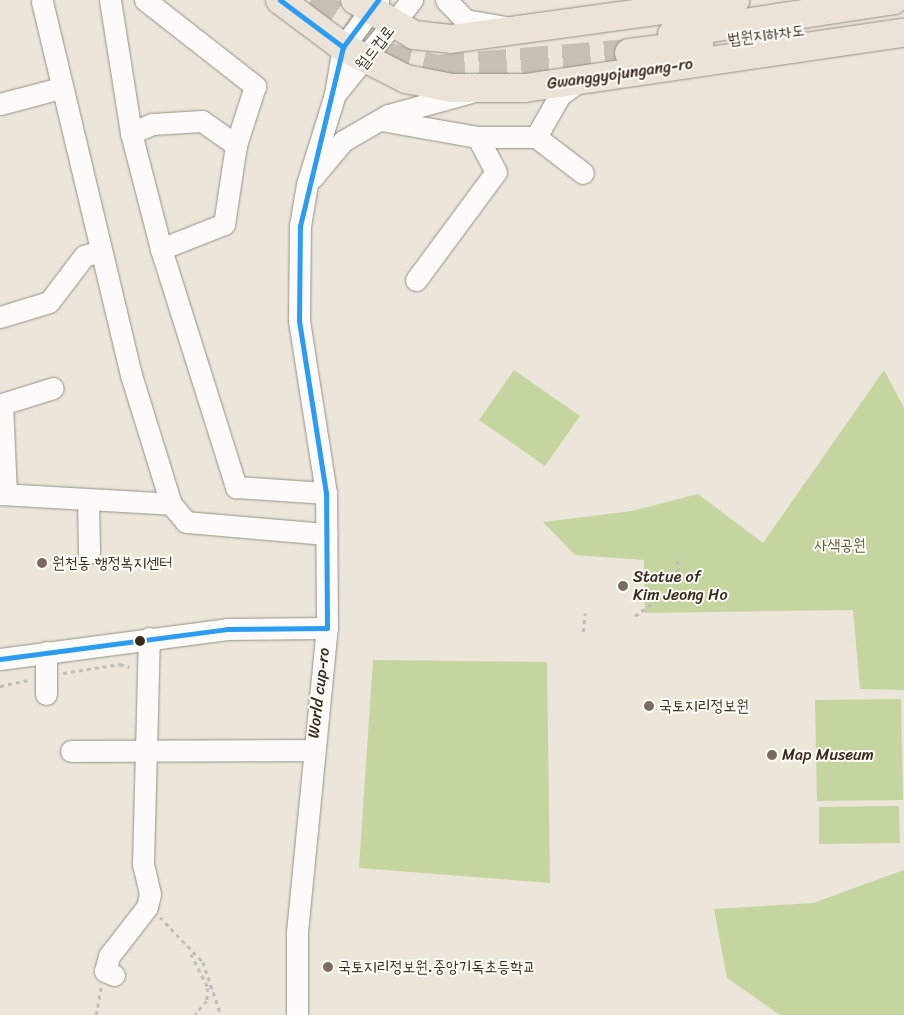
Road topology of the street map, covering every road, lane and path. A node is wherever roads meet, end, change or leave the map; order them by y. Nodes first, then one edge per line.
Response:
1 (42, 0) edge
2 (110, 0) edge
3 (145, 0) edge
4 (280, 0) edge
5 (412, 0) edge
6 (446, 0) edge
7 (735, 0) edge
8 (893, 0) edge
9 (367, 3) edge
10 (904, 17) edge
11 (394, 24) junction
12 (531, 32) junction
13 (904, 33) edge
14 (343, 47) junction
15 (368, 59) junction
16 (581, 80) junction
17 (60, 88) junction
18 (485, 88) junction
19 (335, 94) junction
20 (0, 104) edge
21 (380, 120) junction
22 (131, 133) junction
23 (476, 137) junction
24 (536, 137) junction
25 (236, 145) junction
26 (583, 173) dead end
27 (307, 184) junction
28 (161, 249) junction
29 (100, 251) junction
30 (416, 280) dead end
31 (0, 317) edge
32 (53, 388) dead end
33 (326, 493) junction
34 (3, 494) edge
35 (88, 499) junction
36 (171, 504) junction
37 (326, 534) junction
38 (89, 553) dead end
39 (677, 556) dead end
40 (585, 613) dead end
41 (635, 616) dead end
42 (327, 628) junction
43 (584, 632) dead end
44 (150, 638) junction
45 (46, 652) junction
46 (0, 659) edge
47 (120, 664) dead end
48 (46, 685) junction
49 (0, 686) edge
50 (144, 750) junction
51 (312, 750) junction
52 (71, 751) dead end
53 (144, 910) junction
54 (188, 951) junction
55 (109, 977) joint
56 (96, 1015) edge
57 (195, 1015) edge
58 (221, 1015) edge
59 (297, 1015) edge

1 - 17 street
2 - 22 street
3 - 25 street
4 - 14 main road, Gwanggyojungang-ro
5 - 11 street, 월드컵로
6 - 12 street
7 - 12 main road
8 - 10 main road, 법원지하차도
9 - 11 main road
9 - 14 street, World cup-ro
11 - 12 main road
11 - 15 street, 월드컵로
13 - 16 main road, Gwanggyojungang-ro
14 - 15 main road, Gwanggyojungang-ro
14 - 19 street, World cup-ro
15 - 18 main road, Gwanggyojungang-ro
15 - 19 street, 월드컵로
16 - 18 main road, Gwanggyojungang-ro
16 - 24 street
17 - 20 street
17 - 29 street
18 - 21 street
19 - 27 street, World cup-ro
21 - 23 street
21 - 27 street
22 - 25 street
22 - 28 street
23 - 24 street
23 - 30 street
24 - 26 street
25 - 28 street
27 - 33 street, World cup-ro
28 - 33 street
29 - 31 street
29 - 36 street
32 - 34 street
33 - 37 street, World cup-ro
34 - 35 street
35 - 36 street
35 - 38 street
36 - 37 street
37 - 42 street, World cup-ro
39 - 41 path
40 - 43 path
42 - 44 street
42 - 51 street, World cup-ro
44 - 45 street
44 - 50 street
45 - 46 street
45 - 48 street
47 - 48 path
48 - 49 path
50 - 51 street
50 - 52 street
50 - 53 street
51 - 59 street, World cup-ro
53 - 54 path
53 - 55 street
54 - 57 path
54 - 58 path
55 - 56 path

